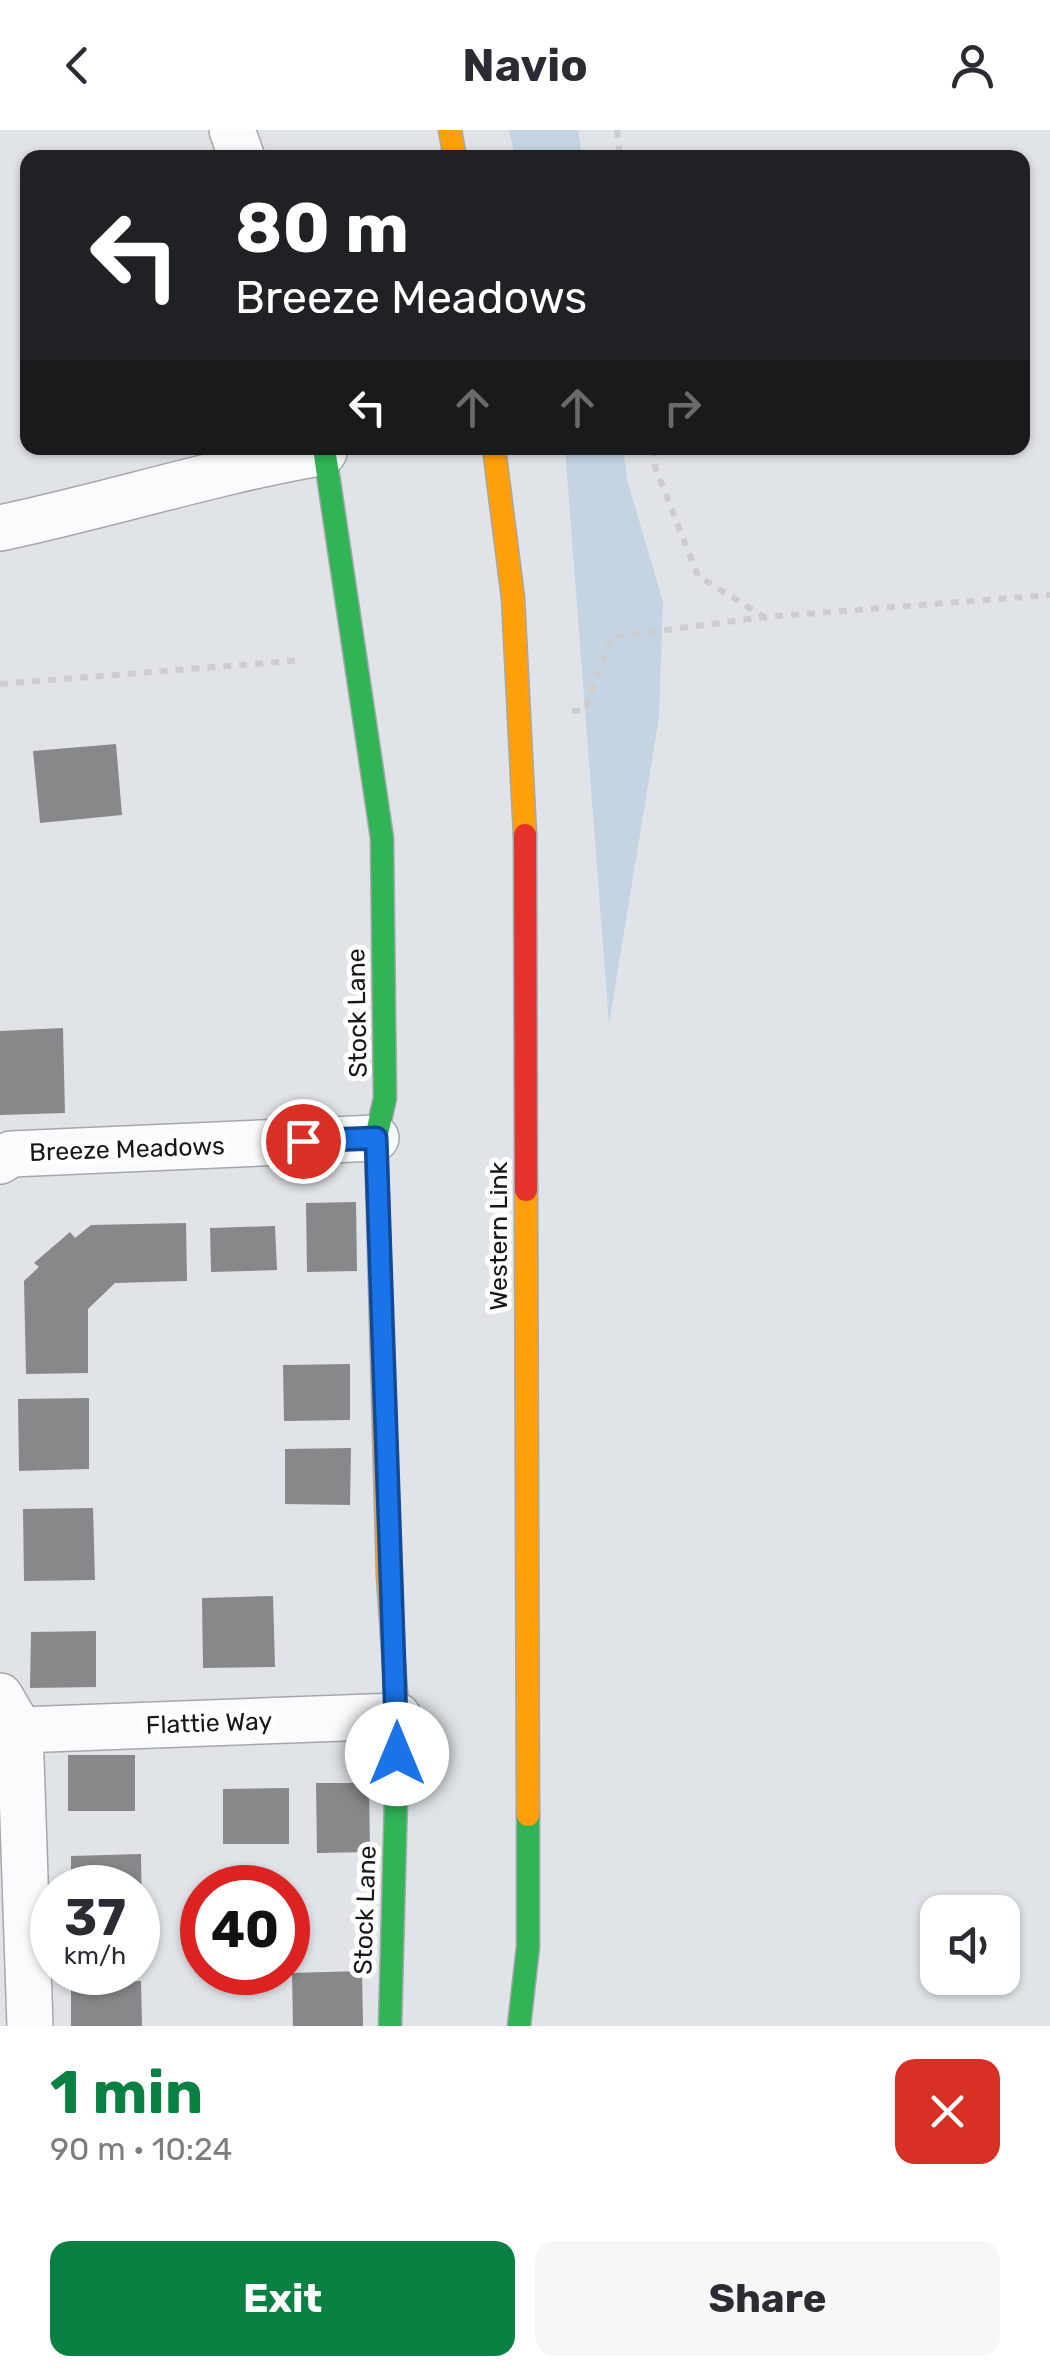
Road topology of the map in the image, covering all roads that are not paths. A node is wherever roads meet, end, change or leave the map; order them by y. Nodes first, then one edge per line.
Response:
1 (299, 455) edge
2 (325, 455) edge
3 (495, 455) edge
4 (0, 528) edge
5 (376, 1138) junction
6 (0, 1161) edge
7 (10, 1713) edge
8 (398, 1716) junction
9 (30, 2026) edge
10 (390, 2026) edge
11 (519, 2026) edge

1 - 4 street
2 - 5 main road, Stock Lane
3 - 11 main road, Western Link
5 - 6 street, Breeze Meadows
5 - 8 main road, Stock Lane
7 - 8 street, Flattie Way
7 - 9 street
8 - 10 main road, Stock Lane

